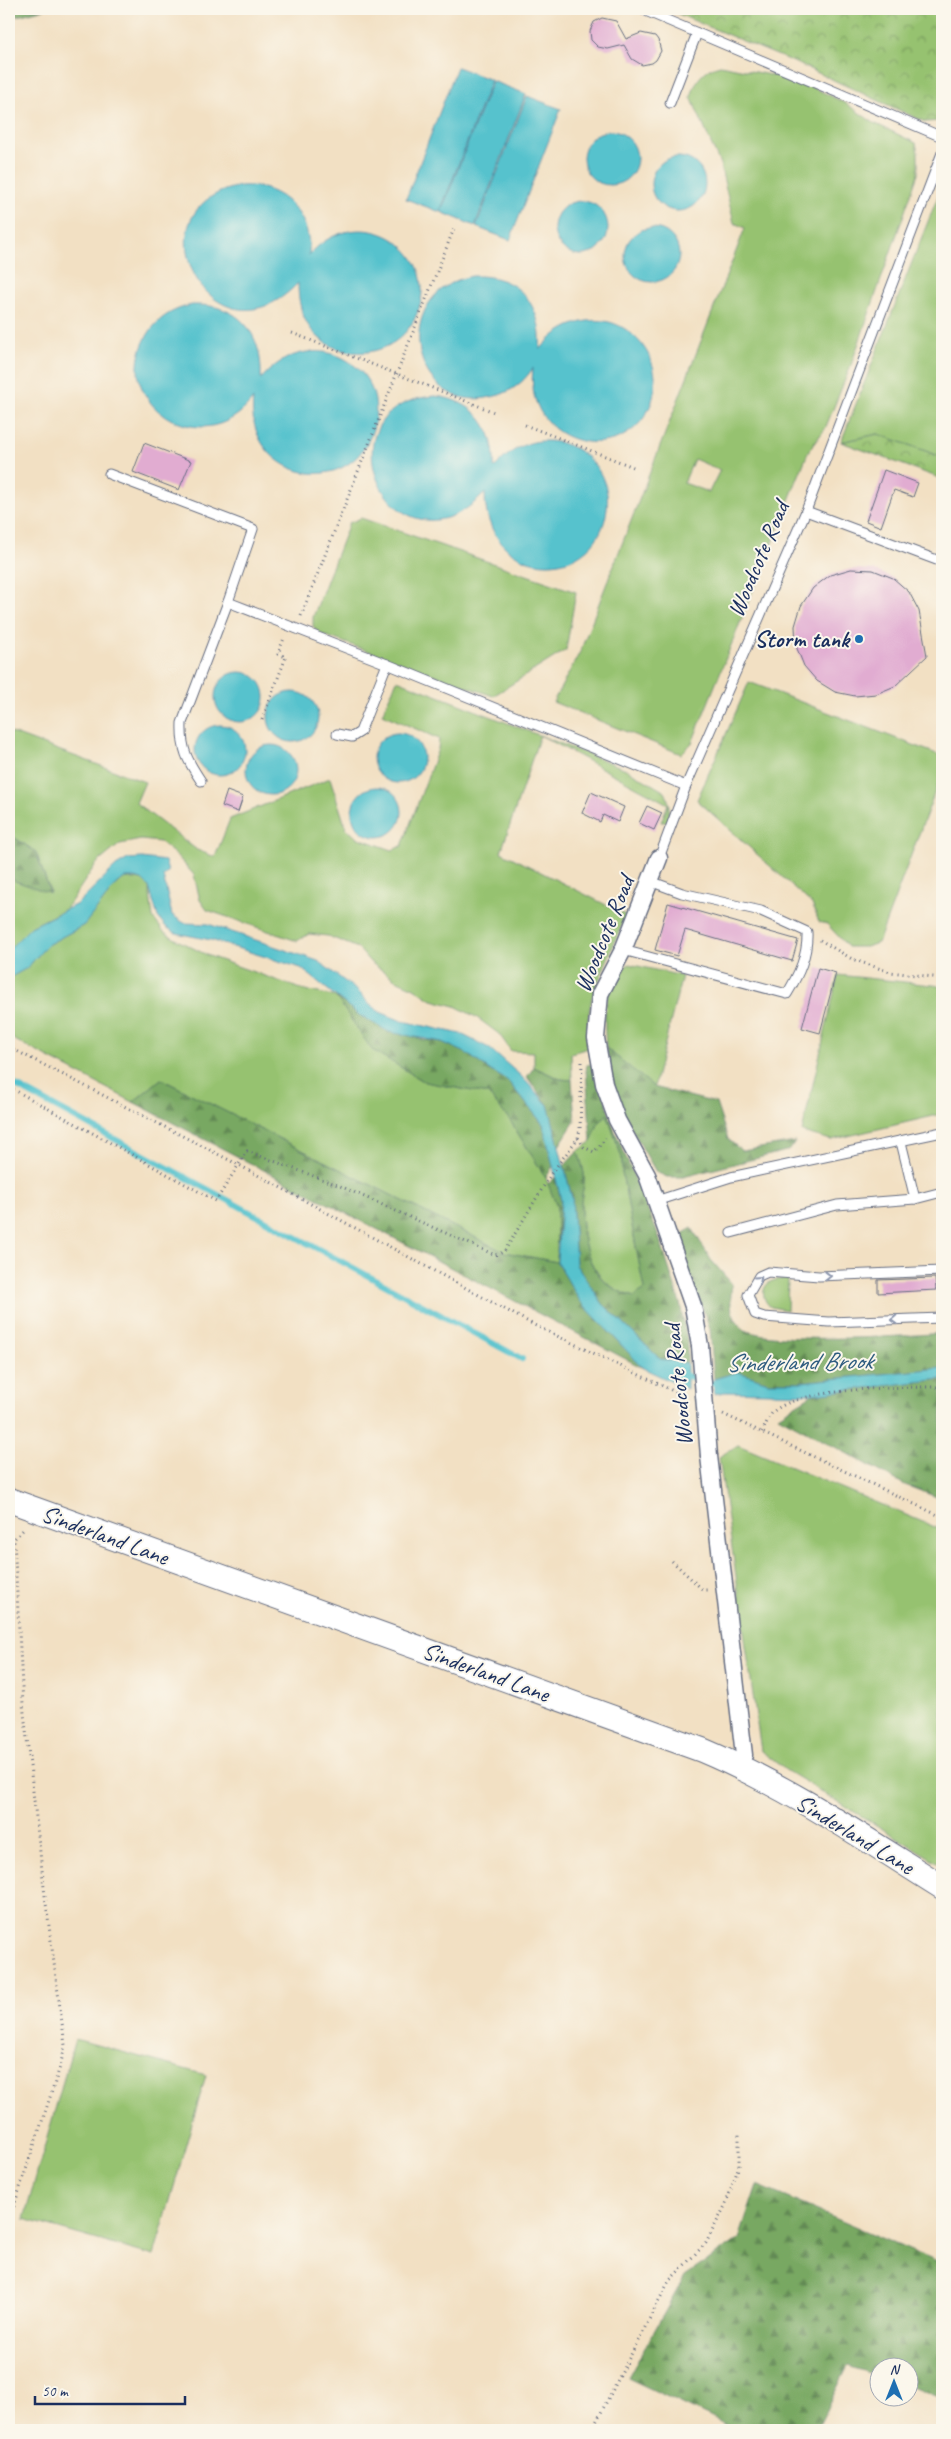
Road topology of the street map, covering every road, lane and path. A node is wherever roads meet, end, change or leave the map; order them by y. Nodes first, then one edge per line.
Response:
1 (640, 9) edge
2 (697, 33) junction
3 (670, 103) dead end
4 (942, 137) edge
5 (942, 152) edge
6 (455, 226) dead end
7 (292, 333) dead end
8 (397, 374) junction
9 (494, 412) dead end
10 (525, 424) dead end
11 (636, 468) dead end
12 (109, 474) dead end
13 (806, 511) junction
14 (942, 562) edge
15 (228, 602) junction
16 (292, 627) junction
17 (387, 664) junction
18 (262, 720) dead end
19 (337, 734) dead end
20 (201, 781) dead end
21 (686, 786) junction
22 (659, 858) joint
23 (650, 881) junction
24 (807, 932) junction
25 (623, 950) junction
26 (942, 978) edge
27 (9, 1047) edge
28 (599, 1051) junction
29 (9, 1087) edge
30 (617, 1120) junction
31 (942, 1132) edge
32 (578, 1138) junction
33 (901, 1142) junction
34 (239, 1165) junction
35 (942, 1192) edge
36 (916, 1199) junction
37 (656, 1202) junction
38 (731, 1233) dead end
39 (942, 1271) edge
40 (942, 1318) edge
41 (942, 1387) edge
42 (691, 1399) dead end
43 (718, 1412) dead end
44 (762, 1432) junction
45 (9, 1500) edge
46 (32, 1508) junction
47 (942, 1517) edge
48 (672, 1561) dead end
49 (726, 1592) junction
50 (739, 1766) junction
51 (942, 1887) edge
52 (739, 2130) dead end
53 (9, 2221) edge
54 (592, 2430) edge

1 - 2 lane
2 - 3 lane
2 - 4 lane
5 - 13 lane, Woodcote Road
6 - 8 path
7 - 8 path
8 - 9 path
8 - 16 path
10 - 11 path
12 - 15 lane
13 - 14 lane
13 - 21 lane, Woodcote Road
15 - 16 lane
15 - 20 lane
16 - 17 lane
16 - 18 path
17 - 19 lane
17 - 21 lane
21 - 22 lane, Woodcote Road
22 - 23 street, Woodcote Road
23 - 24 lane
23 - 25 street, Woodcote Road
24 - 25 lane
24 - 26 path
25 - 28 street, Woodcote Road
27 - 34 path
28 - 30 street, Woodcote Road
28 - 32 path
29 - 34 path
30 - 32 path
30 - 37 street, Woodcote Road
31 - 33 lane
32 - 34 path
33 - 36 lane
33 - 37 lane
34 - 42 path
35 - 36 lane
36 - 38 lane
37 - 49 street, Woodcote Road, bridge
40 -> 39 lane
41 - 44 path
43 - 44 path
44 - 47 path
45 - 46 street, Sinderland Lane
46 - 50 street, Sinderland Lane
46 - 53 path
48 - 49 path
49 - 50 street, Woodcote Road
50 - 51 street, Sinderland Lane
52 - 54 path

